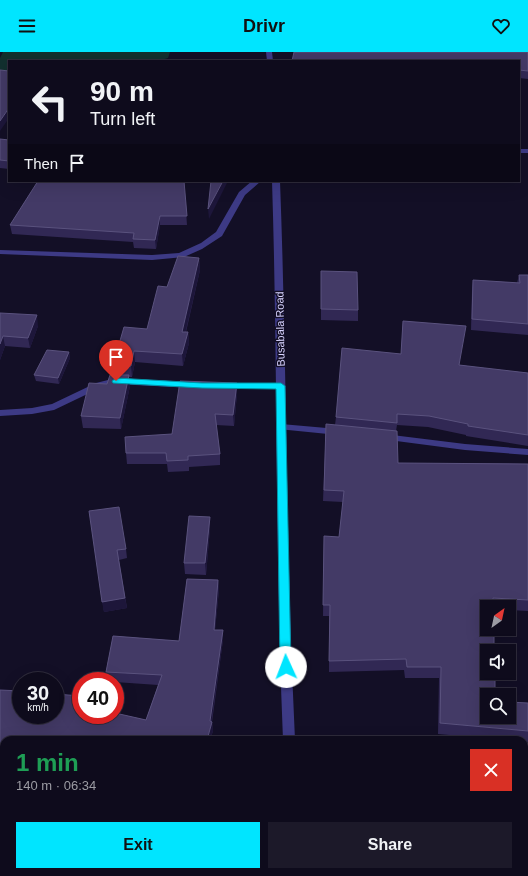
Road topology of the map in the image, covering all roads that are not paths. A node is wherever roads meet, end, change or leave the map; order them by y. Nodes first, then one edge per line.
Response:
1 (255, 182) edge
2 (276, 182) edge
3 (0, 252) edge
4 (202, 385) edge
5 (218, 386) edge
6 (281, 386) junction
7 (0, 413) edge
8 (281, 427) junction
9 (352, 434) edge
10 (375, 436) edge
11 (528, 452) edge
12 (289, 736) edge

1 - 3 street
2 - 6 street, Busabala Road
4 - 7 street
5 - 6 street
6 - 8 street, Busabala Road
8 - 9 street
8 - 12 street, Busabala Road
10 - 11 street

